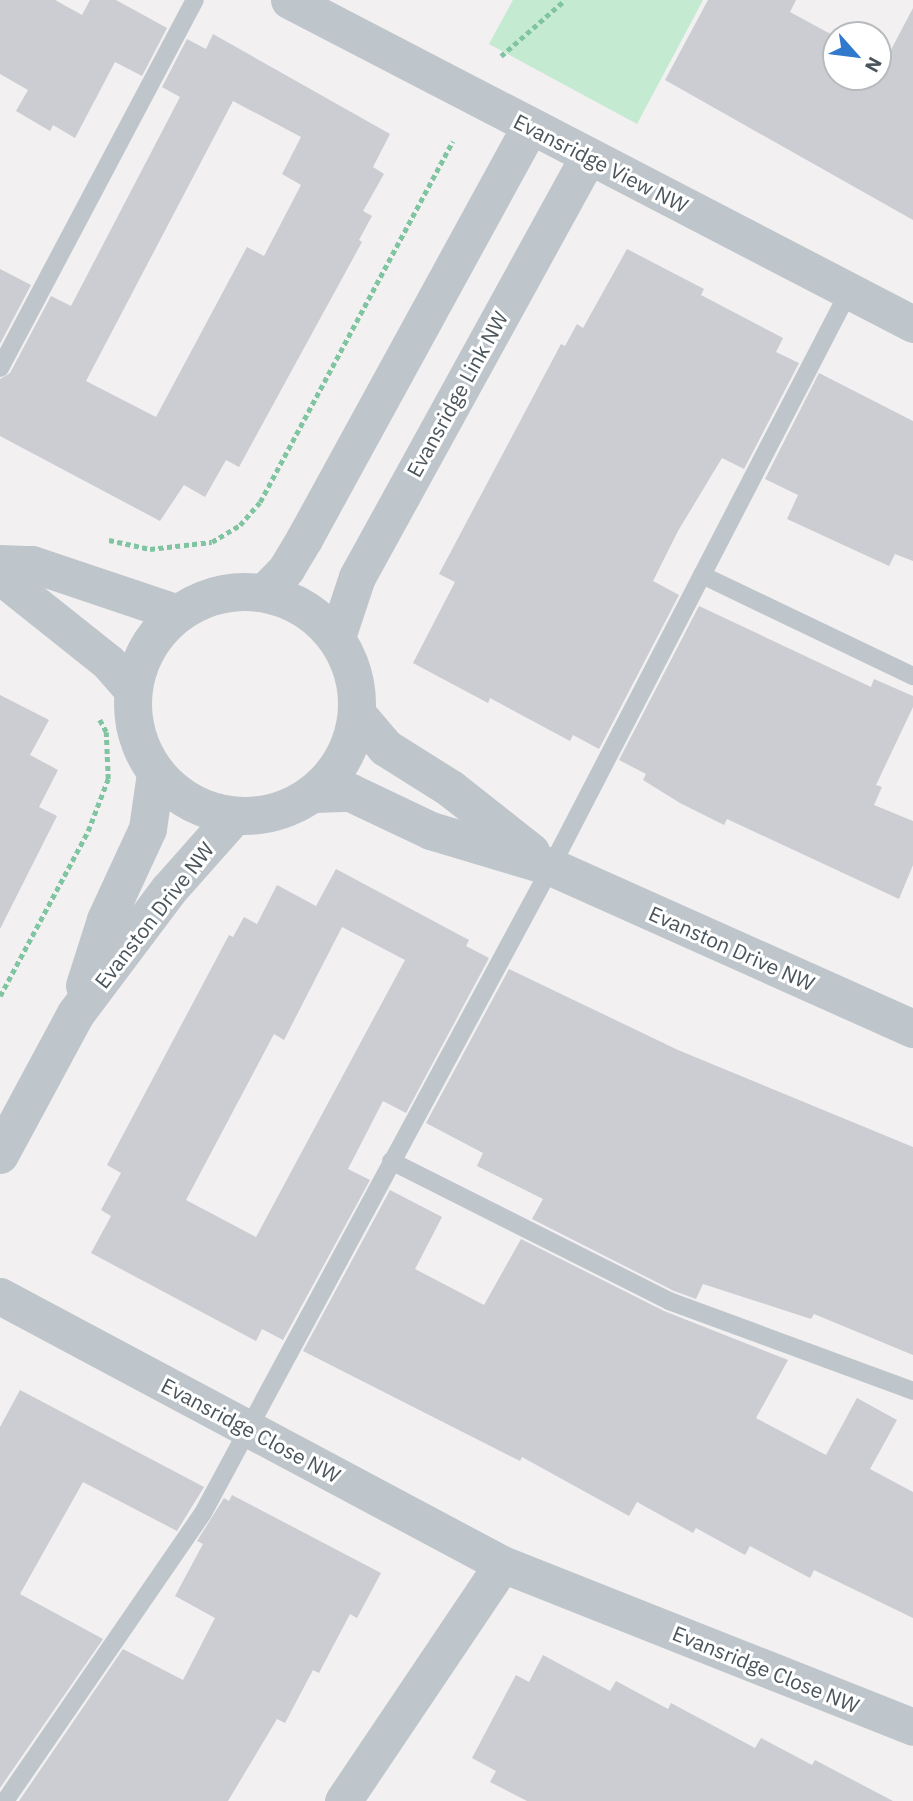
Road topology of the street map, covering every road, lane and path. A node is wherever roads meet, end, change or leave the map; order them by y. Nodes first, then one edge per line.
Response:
1 (195, 0) edge
2 (289, 0) edge
3 (565, 0) edge
4 (501, 56) dead end
5 (530, 126) junction
6 (453, 141) dead end
7 (588, 156) junction
8 (849, 291) junction
9 (913, 324) edge
10 (0, 369) edge
11 (108, 540) dead end
12 (0, 563) edge
13 (702, 575) junction
14 (0, 576) edge
15 (264, 592) junction
16 (178, 613) junction
17 (337, 637) junction
18 (913, 676) edge
19 (133, 691) junction
20 (93, 709) dead end
21 (358, 715) junction
22 (156, 774) junction
23 (314, 794) junction
24 (234, 817) junction
25 (551, 867) junction
26 (0, 996) edge
27 (76, 1014) junction
28 (913, 1029) edge
29 (0, 1155) edge
30 (391, 1161) junction
31 (0, 1296) edge
32 (913, 1391) edge
33 (248, 1428) junction
34 (502, 1564) junction
35 (913, 1727) edge
36 (5, 1801) edge
37 (343, 1801) edge

1 - 10 lane
2 - 5 street, Evansridge View NW
3 - 4 path
5 - 7 street, Evansridge View NW
5 - 15 street
6 - 11 path
7 - 8 street, Evansridge View NW
7 - 17 street, Evansridge Link NW
8 - 9 street, Evansridge View NW
8 - 13 lane
12 - 16 street
13 - 18 lane
13 - 25 lane
14 - 19 street
15 - 16 street
15 - 17 street
16 - 19 street
17 - 21 street
19 - 22 street
20 - 26 path
21 - 23 street
21 - 25 street, Evanston Drive NW
22 - 24 street
22 - 27 street, Evanston Drive NW
23 - 24 street
23 - 25 street, Evanston Drive NW
24 - 27 street, Evanston Drive NW
25 - 28 street, Evanston Drive NW
25 - 30 lane
27 - 29 street, Evanston Drive NW
30 - 32 lane
30 - 33 lane
31 - 33 street, Evansridge Close NW
33 - 34 street, Evansridge Close NW
33 - 36 lane
34 - 35 street, Evansridge Close NW
34 - 37 street

